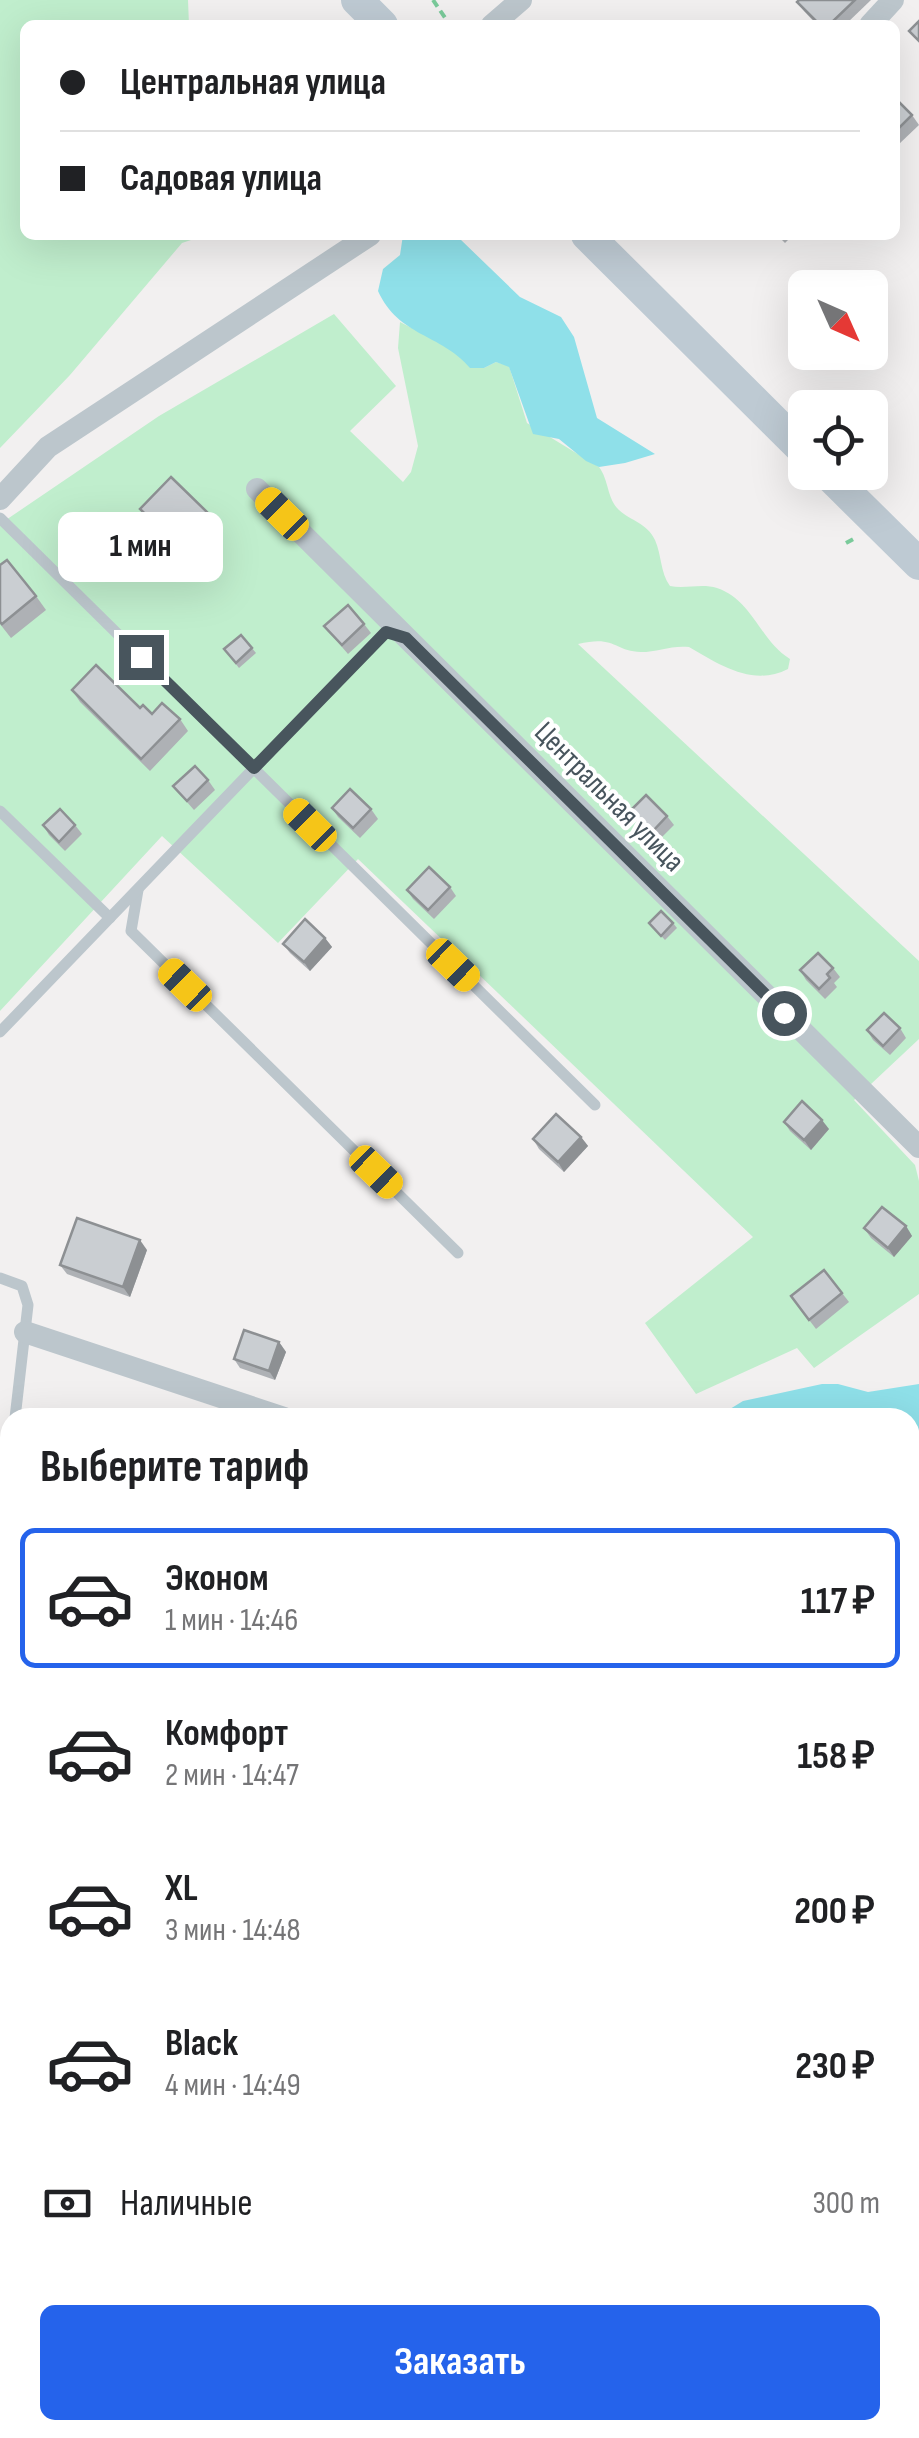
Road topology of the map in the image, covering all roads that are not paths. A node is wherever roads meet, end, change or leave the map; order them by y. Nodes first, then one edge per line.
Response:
1 (357, 0) edge
2 (521, 0) edge
3 (893, 0) edge
4 (377, 20) edge
5 (498, 20) edge
6 (875, 20) edge
7 (362, 240) edge
8 (592, 240) edge
9 (788, 435) edge
10 (257, 489) dead end
11 (844, 490) edge
12 (0, 498) edge
13 (0, 518) edge
14 (919, 564) edge
15 (406, 638) junction
16 (254, 768) junction
17 (0, 810) edge
18 (138, 888) junction
19 (110, 918) junction
20 (0, 1032) edge
21 (595, 1105) dead end
22 (919, 1147) edge
23 (458, 1253) dead end
24 (0, 1278) edge
25 (25, 1332) junction
26 (16, 1408) edge
27 (254, 1408) edge

1 - 4 main road
2 - 5 street
3 - 6 street
7 - 12 street
8 - 9 main road
10 - 15 street, Центральная улица
11 - 14 main road
13 - 16 lane
15 - 16 lane
15 - 22 street, Центральная улица
16 - 18 lane
16 - 21 lane
17 - 19 lane
18 - 19 lane
18 - 23 lane
19 - 20 lane
24 - 25 lane
25 - 26 lane
25 - 27 street

